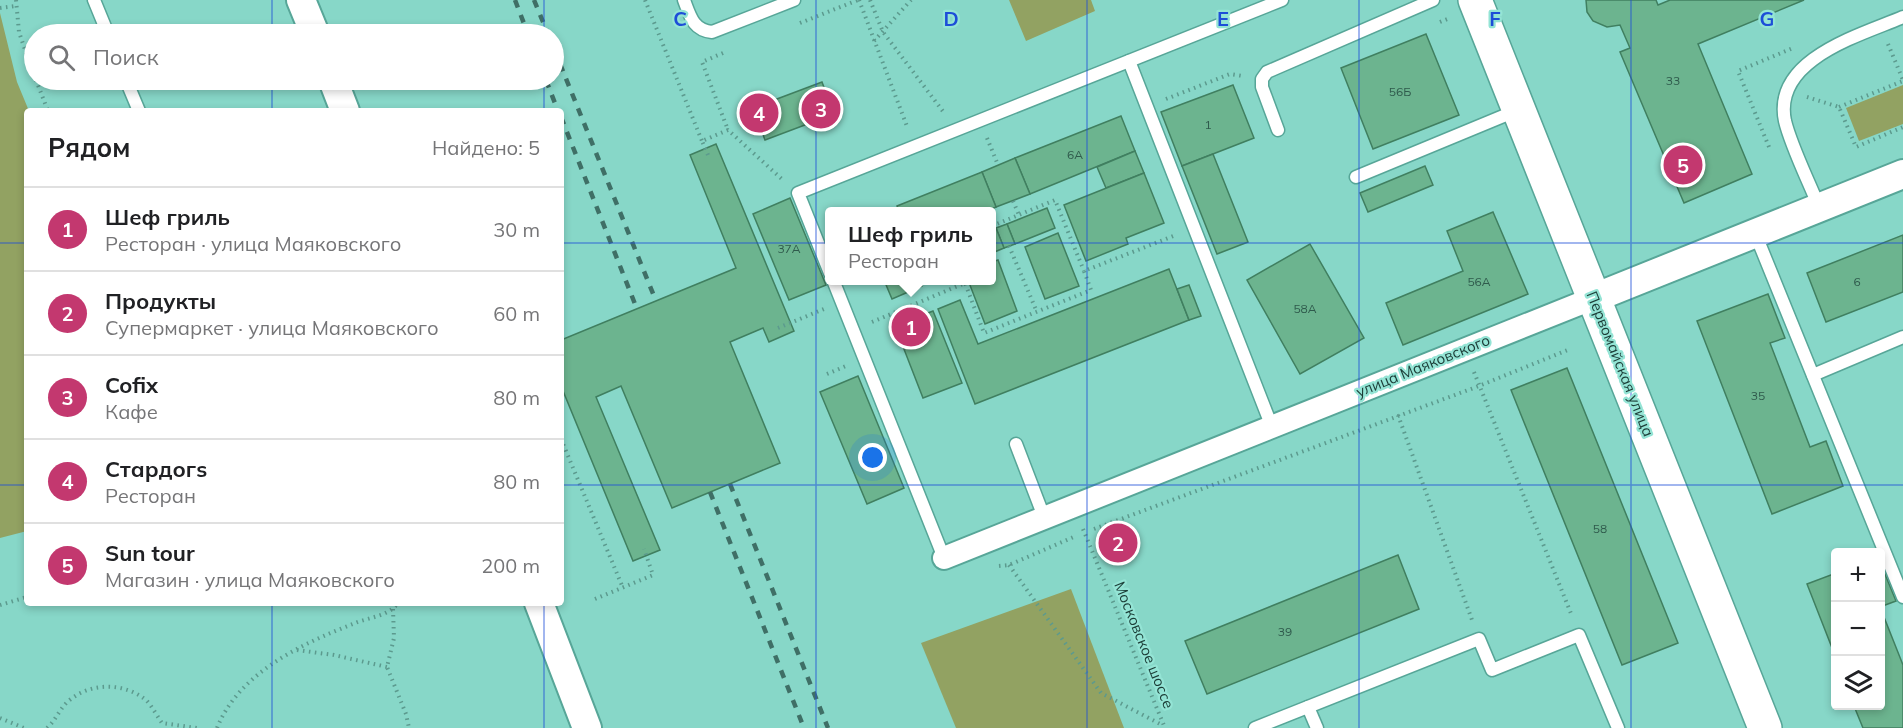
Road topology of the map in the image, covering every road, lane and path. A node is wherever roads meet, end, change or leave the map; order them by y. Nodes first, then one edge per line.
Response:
1 (16, 0) edge
2 (94, 0) edge
3 (301, 0) edge
4 (645, 0) edge
5 (684, 0) edge
6 (794, 0) edge
7 (858, 0) edge
8 (870, 0) edge
9 (911, 0) edge
10 (1282, 0) edge
11 (1432, 0) edge
12 (15, 6) junction
13 (0, 8) edge
14 (1463, 9) edge
15 (1903, 17) edge
16 (1440, 22) dead end
17 (104, 24) edge
18 (311, 24) edge
19 (792, 26) dead end
20 (1881, 27) junction
21 (882, 32) junction
22 (874, 41) junction
23 (24, 46) edge
24 (727, 51) dead end
25 (1129, 61) junction
26 (1262, 79) junction
27 (1903, 80) edge
28 (40, 90) edge
29 (130, 90) edge
30 (337, 90) edge
31 (1787, 91) junction
32 (1147, 107) junction
33 (1839, 107) junction
34 (47, 108) edge
35 (138, 108) edge
36 (344, 108) edge
37 (1518, 110) junction
38 (949, 120) dead end
39 (980, 121) junction
40 (1903, 127) edge
41 (728, 130) junction
42 (1278, 130) dead end
43 (702, 141) junction
44 (915, 147) junction
45 (708, 155) dead end
46 (998, 165) dead end
47 (1903, 174) edge
48 (1356, 177) dead end
49 (798, 193) junction
50 (1013, 201) dead end
51 (1819, 207) junction
52 (1019, 215) junction
53 (996, 226) edge
54 (1193, 229) junction
55 (1755, 233) junction
56 (1009, 246) dead end
57 (825, 260) edge
58 (1084, 271) junction
59 (835, 285) edge
60 (957, 285) edge
61 (965, 285) edge
62 (1594, 298) junction
63 (842, 302) junction
64 (1036, 312) junction
65 (778, 328) dead end
66 (853, 330) junction
67 (1903, 337) edge
68 (1570, 349) dead end
69 (1464, 350) junction
70 (1813, 375) junction
71 (1479, 386) junction
72 (1398, 415) junction
73 (1272, 427) junction
74 (1016, 444) dead end
75 (564, 446) edge
76 (1074, 504) junction
77 (1044, 516) junction
78 (1085, 532) junction
79 (644, 549) dead end
80 (944, 558) junction
81 (1009, 565) junction
82 (623, 588) junction
83 (1903, 597) edge
84 (24, 598) edge
85 (596, 599) dead end
86 (0, 605) edge
87 (396, 606) edge
88 (540, 606) edge
89 (393, 609) junction
90 (1579, 635) junction
91 (1479, 639) junction
92 (296, 650) junction
93 (387, 668) junction
94 (1308, 707) junction
95 (0, 718) edge
96 (1760, 724) edge
97 (163, 726) edge
98 (1164, 727) edge
99 (24, 728) edge
100 (47, 728) edge
101 (197, 728) edge
102 (217, 728) edge
103 (409, 728) edge
104 (587, 728) edge
105 (1255, 728) edge
106 (1317, 728) edge
107 (1618, 728) edge

1 - 12 path
2 - 17 lane
3 - 18 street
4 - 43 path
5 - 6 lane
7 - 19 path
7 - 22 path
8 - 21 path
9 - 21 path
10 - 25 lane
11 - 26 lane
12 - 13 path
12 - 23 path
14 - 16 path
14 - 37 main road, Первомайская улица
15 - 20 lane
20 - 27 path
20 - 31 lane
21 - 22 path
21 - 38 path
22 - 44 path
24 - 41 path
25 - 32 lane
25 - 39 lane
26 - 32 path
26 - 42 lane
27 - 33 path
28 - 34 path
29 - 35 lane
30 - 36 street
31 - 33 path
31 - 51 lane
32 - 54 lane
33 - 40 path
37 - 48 lane
37 - 62 main road, Первомайская улица
39 - 44 lane
39 - 46 path
41 - 43 path
41 - 49 path
43 - 45 path
44 - 49 lane
47 - 51 street, улица Маяковского
49 - 57 lane
50 - 52 path
51 - 55 street, улица Маяковского
52 - 53 path
52 - 58 path
54 - 58 path
54 - 73 lane
55 - 62 street, улица Маяковского
55 - 70 lane
56 - 64 path
58 - 64 path
59 - 63 lane
60 - 66 path
61 - 64 path
62 - 69 street, улица Маяковского
62 - 96 main road, Первомайская улица
63 - 65 path
63 - 66 lane
66 - 80 lane
67 - 70 lane
68 - 71 path
69 - 71 path
69 - 73 street, улица Маяковского
70 - 83 lane
71 - 72 path
71 - 90 path
72 - 78 path
72 - 91 path
73 - 76 street, улица Маяковского
74 - 77 lane
75 - 82 path
76 - 77 street, улица Маяковского
76 - 78 path, Московское шоссе
77 - 80 street, улица Маяковского
78 - 81 path
78 - 98 path, Московское шоссе
79 - 82 path
80 - 81 path
81 - 98 path
82 - 85 path
84 - 86 path
87 - 89 path
88 - 104 street
89 - 92 path
89 - 93 path
90 - 91 lane
90 - 107 lane
91 - 94 lane
92 - 93 path
92 - 102 path
93 - 103 path
94 - 105 lane
94 - 106 lane
95 - 99 path
97 - 100 path
97 - 101 path

